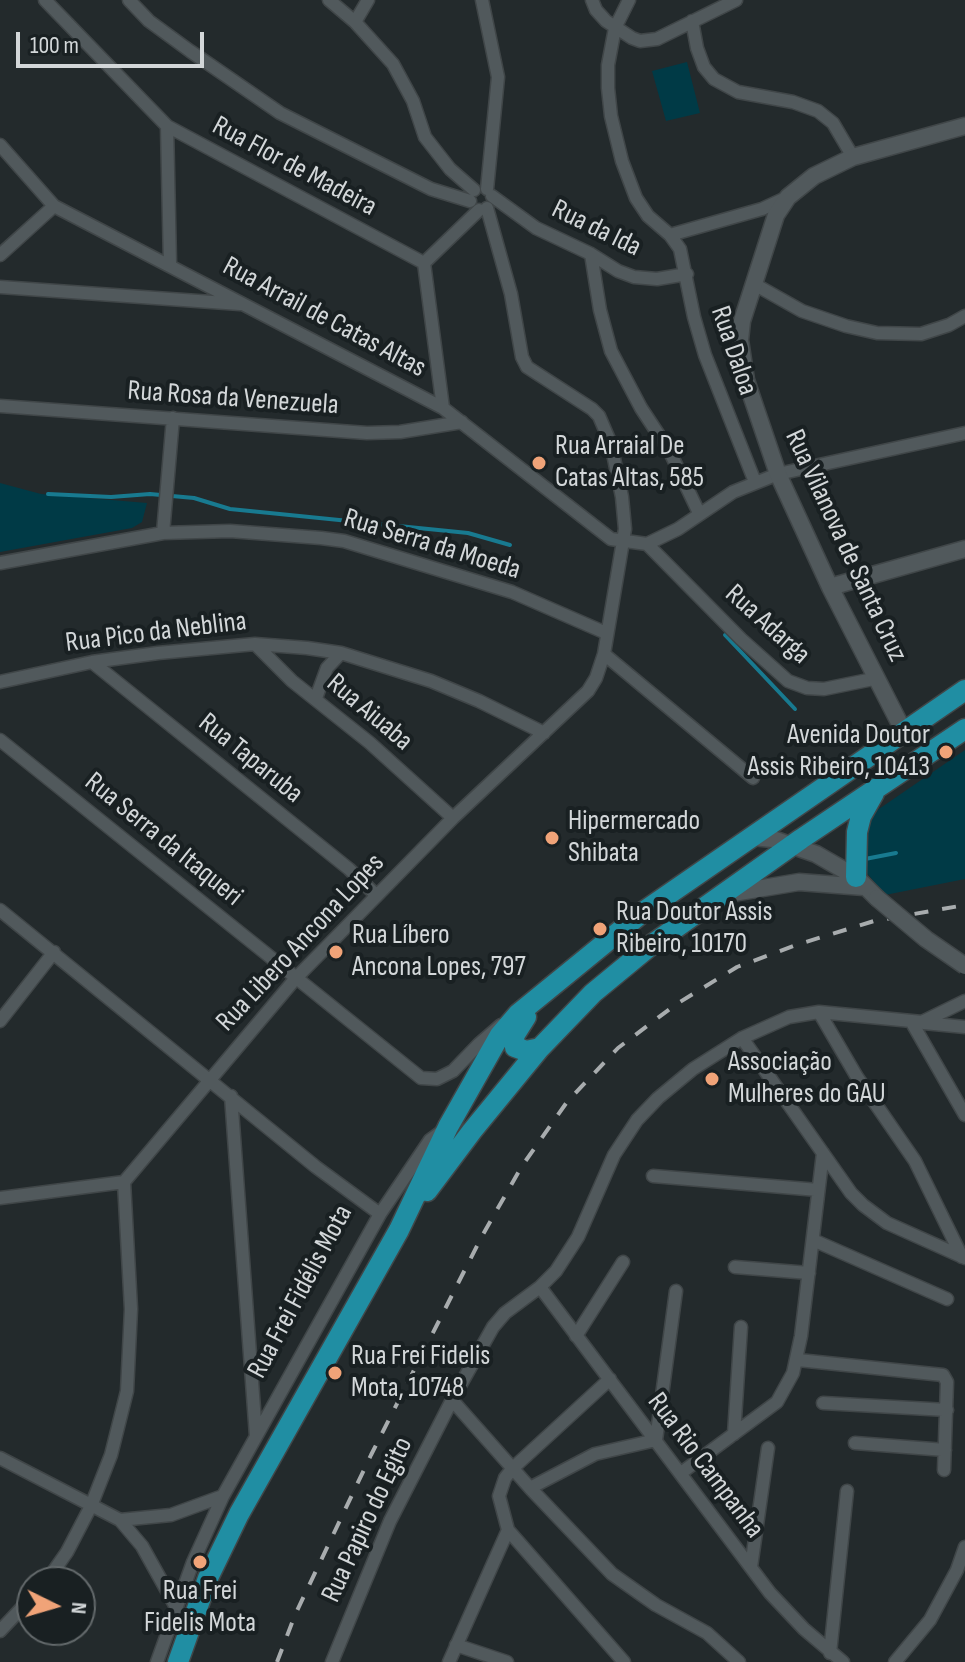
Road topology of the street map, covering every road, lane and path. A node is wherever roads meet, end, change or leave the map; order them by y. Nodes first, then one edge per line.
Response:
1 (45, 0) edge
2 (129, 0) edge
3 (329, 0) edge
4 (368, 0) edge
5 (482, 0) edge
6 (592, 0) edge
7 (629, 0) edge
8 (736, 0) edge
9 (692, 21) junction
10 (355, 22) junction
11 (615, 28) junction
12 (167, 126) junction
13 (965, 126) edge
14 (0, 145) edge
15 (853, 157) junction
16 (788, 197) junction
17 (482, 199) junction
18 (54, 206) junction
19 (670, 235) junction
20 (591, 254) junction
21 (0, 255) edge
22 (424, 263) junction
23 (170, 264) junction
24 (687, 274) junction
25 (754, 284) junction
26 (0, 287) edge
27 (247, 305) junction
28 (965, 316) edge
29 (0, 406) edge
30 (443, 408) junction
31 (462, 422) junction
32 (173, 423) junction
33 (965, 433) edge
34 (778, 474) junction
35 (755, 482) junction
36 (699, 513) junction
37 (164, 527) junction
38 (623, 542) junction
39 (647, 544) junction
40 (965, 549) edge
41 (0, 563) edge
42 (830, 587) junction
43 (606, 633) junction
44 (255, 644) junction
45 (341, 653) junction
46 (604, 654) junction
47 (92, 662) junction
48 (878, 678) junction
49 (0, 682) edge
50 (965, 690) edge
51 (316, 698) junction
52 (904, 732) junction
53 (544, 733) junction
54 (957, 734) edge
55 (0, 740) edge
56 (753, 778) dead end
57 (878, 788) junction
58 (453, 818) junction
59 (752, 837) junction
60 (794, 845) junction
61 (866, 887) junction
62 (726, 894) junction
63 (376, 895) junction
64 (0, 910) edge
65 (54, 952) junction
66 (965, 966) edge
67 (296, 978) junction
68 (551, 986) junction
69 (965, 1001) edge
70 (819, 1012) junction
71 (518, 1014) junction
72 (0, 1021) edge
73 (917, 1022) junction
74 (965, 1027) edge
75 (742, 1038) junction
76 (540, 1048) junction
77 (209, 1078) junction
78 (231, 1096) junction
79 (965, 1115) edge
80 (448, 1127) junction
81 (823, 1153) junction
82 (653, 1176) dead end
83 (124, 1182) junction
84 (818, 1190) junction
85 (0, 1198) edge
86 (380, 1214) junction
87 (399, 1230) junction
88 (813, 1240) junction
89 (964, 1258) edge
90 (623, 1262) dead end
91 (735, 1267) dead end
92 (809, 1273) junction
93 (540, 1287) junction
94 (676, 1291) dead end
95 (947, 1299) dead end
96 (741, 1327) dead end
97 (576, 1336) junction
98 (798, 1360) junction
99 (610, 1379) junction
100 (452, 1400) junction
101 (823, 1403) dead end
102 (947, 1410) junction
103 (734, 1434) junction
104 (256, 1436) junction
105 (656, 1440) junction
106 (855, 1443) dead end
107 (768, 1448) dead end
108 (945, 1450) junction
109 (0, 1458) edge
110 (513, 1468) junction
111 (944, 1470) dead end
112 (681, 1473) junction
113 (530, 1488) junction
114 (847, 1491) dead end
115 (223, 1496) junction
116 (91, 1506) junction
117 (120, 1520) junction
118 (508, 1530) junction
119 (965, 1547) edge
120 (57, 1566) edge
121 (751, 1567) junction
122 (176, 1607) junction
123 (16, 1614) edge
124 (0, 1631) edge
125 (456, 1645) junction
126 (830, 1653) junction
127 (162, 1661) edge
128 (332, 1662) edge
129 (449, 1662) edge
130 (507, 1662) edge
131 (624, 1662) edge
132 (739, 1662) edge
133 (843, 1662) edge
134 (895, 1662) edge

1 - 12 street, Rua Flor de Madeira
2 - 17 street
3 - 10 street
4 - 10 street
5 - 17 street
6 - 11 street
7 - 11 street, Rua Daloa
8 - 9 street
9 - 11 street
9 - 15 street
10 - 17 street
11 - 19 street, Rua Daloa
12 - 22 street, Rua Flor de Madeira
12 - 23 street
13 - 15 street, Rua Vilanova de Santa Cruz
14 - 18 street, Rua Arrail de Catas Altas
15 - 16 street, Rua Vilanova de Santa Cruz
16 - 19 street
16 - 25 street, Rua Vilanova de Santa Cruz
17 - 20 street, Rua da Ida
17 - 22 street
17 - 38 street, Rua Libero Ancona Lopes
18 - 21 street
18 - 23 street, Rua Arrail de Catas Altas
19 - 24 street, Rua Daloa
20 - 24 street, Rua da Ida
20 - 36 street
22 - 30 street
23 - 27 street, Rua Arrail de Catas Altas
24 - 35 street, Rua Daloa
25 - 28 street
25 - 34 street, Rua Vilanova de Santa Cruz
26 - 27 street
27 - 30 street, Rua Arrail de Catas Altas
29 - 32 street, Rua Rosa da Venezuela
30 - 31 street, Rua Arrail de Catas Altas
31 - 32 street, Rua Rosa da Venezuela
31 - 38 street, Rua Arrail de Catas Altas
32 - 37 street
33 - 34 street
34 - 35 street
34 - 42 street, Rua Vilanova de Santa Cruz
35 - 36 street
36 - 39 street
37 - 41 street, Rua Serra da Moeda
37 - 43 street, Rua Serra da Moeda
38 - 39 street
38 - 43 street, Rua Libero Ancona Lopes
39 - 48 street, Rua Adarga
40 - 42 street
42 - 48 street, Rua Vilanova de Santa Cruz
43 - 46 street, Rua Libero Ancona Lopes
44 - 45 street, Rua Pico da Neblina
44 - 47 street, Rua Pico da Neblina
44 - 51 street, Rua Aiuaba
45 - 51 street
45 - 53 street, Rua Pico da Neblina
46 - 53 street, Rua Libero Ancona Lopes
46 - 56 street
47 - 49 street, Rua Pico da Neblina
47 - 63 street, Rua Taparuba
48 - 52 street, Rua Vilanova de Santa Cruz
50 - 52 main road
51 - 58 street, Rua Aiuaba
52 - 54 main road
52 - 59 main road
53 - 58 street, Rua Libero Ancona Lopes
54 - 57 main road
55 - 67 street, Rua Serra da Itaqueri
57 - 60 main road
57 - 61 main road
58 - 63 street, Rua Libero Ancona Lopes
59 - 60 street
59 - 68 main road
60 - 61 street
60 - 62 main road
61 - 62 street
61 - 66 street, bridge
62 - 76 main road
63 - 67 street, Rua Libero Ancona Lopes
64 - 65 street, Rua Frei Fidélis Mota
65 - 72 street
65 - 77 street, Rua Frei Fidélis Mota
67 - 71 street, Rua Serra da Itaqueri
67 - 77 street, Rua Libero Ancona Lopes
68 - 71 main road
68 - 76 main road
69 - 73 street
70 - 73 street, Rua Papiro do Egito
70 - 75 street, Rua Papiro do Egito
70 - 89 street
71 - 80 main road
73 - 74 street, Rua Papiro do Egito
73 - 79 street
75 - 81 street
75 - 93 street, Rua Papiro do Egito
76 - 87 main road
77 - 78 street, Rua Frei Fidélis Mota
77 - 83 street, Rua Libero Ancona Lopes
78 - 86 street, Rua Frei Fidélis Mota
78 - 104 street
80 - 86 street
80 - 87 main road
81 - 84 street
81 - 89 street
82 - 84 street
83 - 85 street
83 - 116 street
84 - 88 street
86 - 104 street, Rua Frei Fidélis Mota
87 - 127 main road, Rua Frei Fidélis Mota
88 - 92 street
88 - 95 street
90 - 97 street
91 - 92 street
92 - 98 street
93 - 97 street, Rua Rio Campanha
93 - 100 street, Rua Papiro do Egito
94 - 105 street
96 - 103 street
97 - 99 street, Rua Rio Campanha
98 - 102 street
98 - 103 street
99 - 105 street, Rua Rio Campanha
99 - 110 street
100 - 110 street
100 - 128 street, Rua Papiro do Egito
101 - 102 street
102 - 108 street
103 - 112 street
104 - 115 street, Rua Frei Fidélis Mota
105 - 112 street, Rua Rio Campanha
105 - 113 street
106 - 108 street
107 - 121 street
108 - 111 street
109 - 116 street
110 - 113 street
110 - 118 street
112 - 121 street, Rua Rio Campanha
113 - 132 street
114 - 126 street
115 - 117 street
115 - 122 street, Rua Frei Fidélis Mota
116 - 117 street
116 - 120 street
117 - 122 street
118 - 125 street
118 - 131 street
119 - 134 street
121 - 126 street, Rua Rio Campanha
122 - 127 street, Rua Frei Fidélis Mota
123 - 124 street
125 - 129 street
125 - 130 street
126 - 133 street, Rua Rio Campanha

